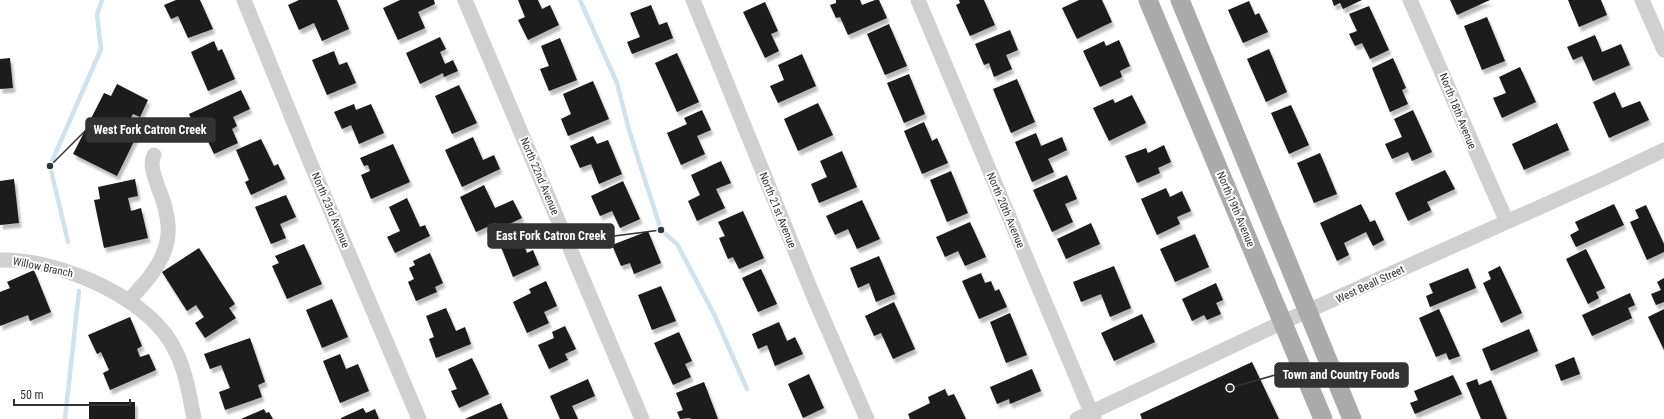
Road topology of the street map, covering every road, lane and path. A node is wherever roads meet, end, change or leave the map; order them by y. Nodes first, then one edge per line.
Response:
1 (244, 0) edge
2 (465, 0) edge
3 (693, 0) edge
4 (918, 0) edge
5 (1148, 0) edge
6 (1180, 0) edge
7 (1410, 0) edge
8 (1642, 0) edge
9 (1664, 50) edge
10 (1664, 150) edge
11 (154, 154) dead end
12 (1507, 222) junction
13 (0, 260) edge
14 (128, 301) junction
15 (1309, 312) junction
16 (1283, 322) junction
17 (1093, 416) edge
18 (194, 419) edge
19 (419, 419) edge
20 (642, 419) edge
21 (867, 419) edge
22 (1077, 419) edge
23 (1323, 419) edge
24 (1352, 419) edge

1 - 19 street, North 23rd Avenue
2 - 20 street, North 22nd Avenue
3 - 21 street, North 21st Avenue
4 - 17 street, North 20th Avenue
5 - 16 main road, North 19th Avenue
6 - 15 main road
7 - 12 street, North 18th Avenue
8 - 9 street
10 - 12 street, West Beall Street
11 - 14 street
12 - 15 street, West Beall Street
13 - 14 street, Willow Branch
14 - 18 street, Willow Branch
15 - 16 street, West Beall Street
15 - 24 main road
16 - 17 street, West Beall Street
16 - 23 main road, North 19th Avenue
17 - 22 street, West Beall Street

